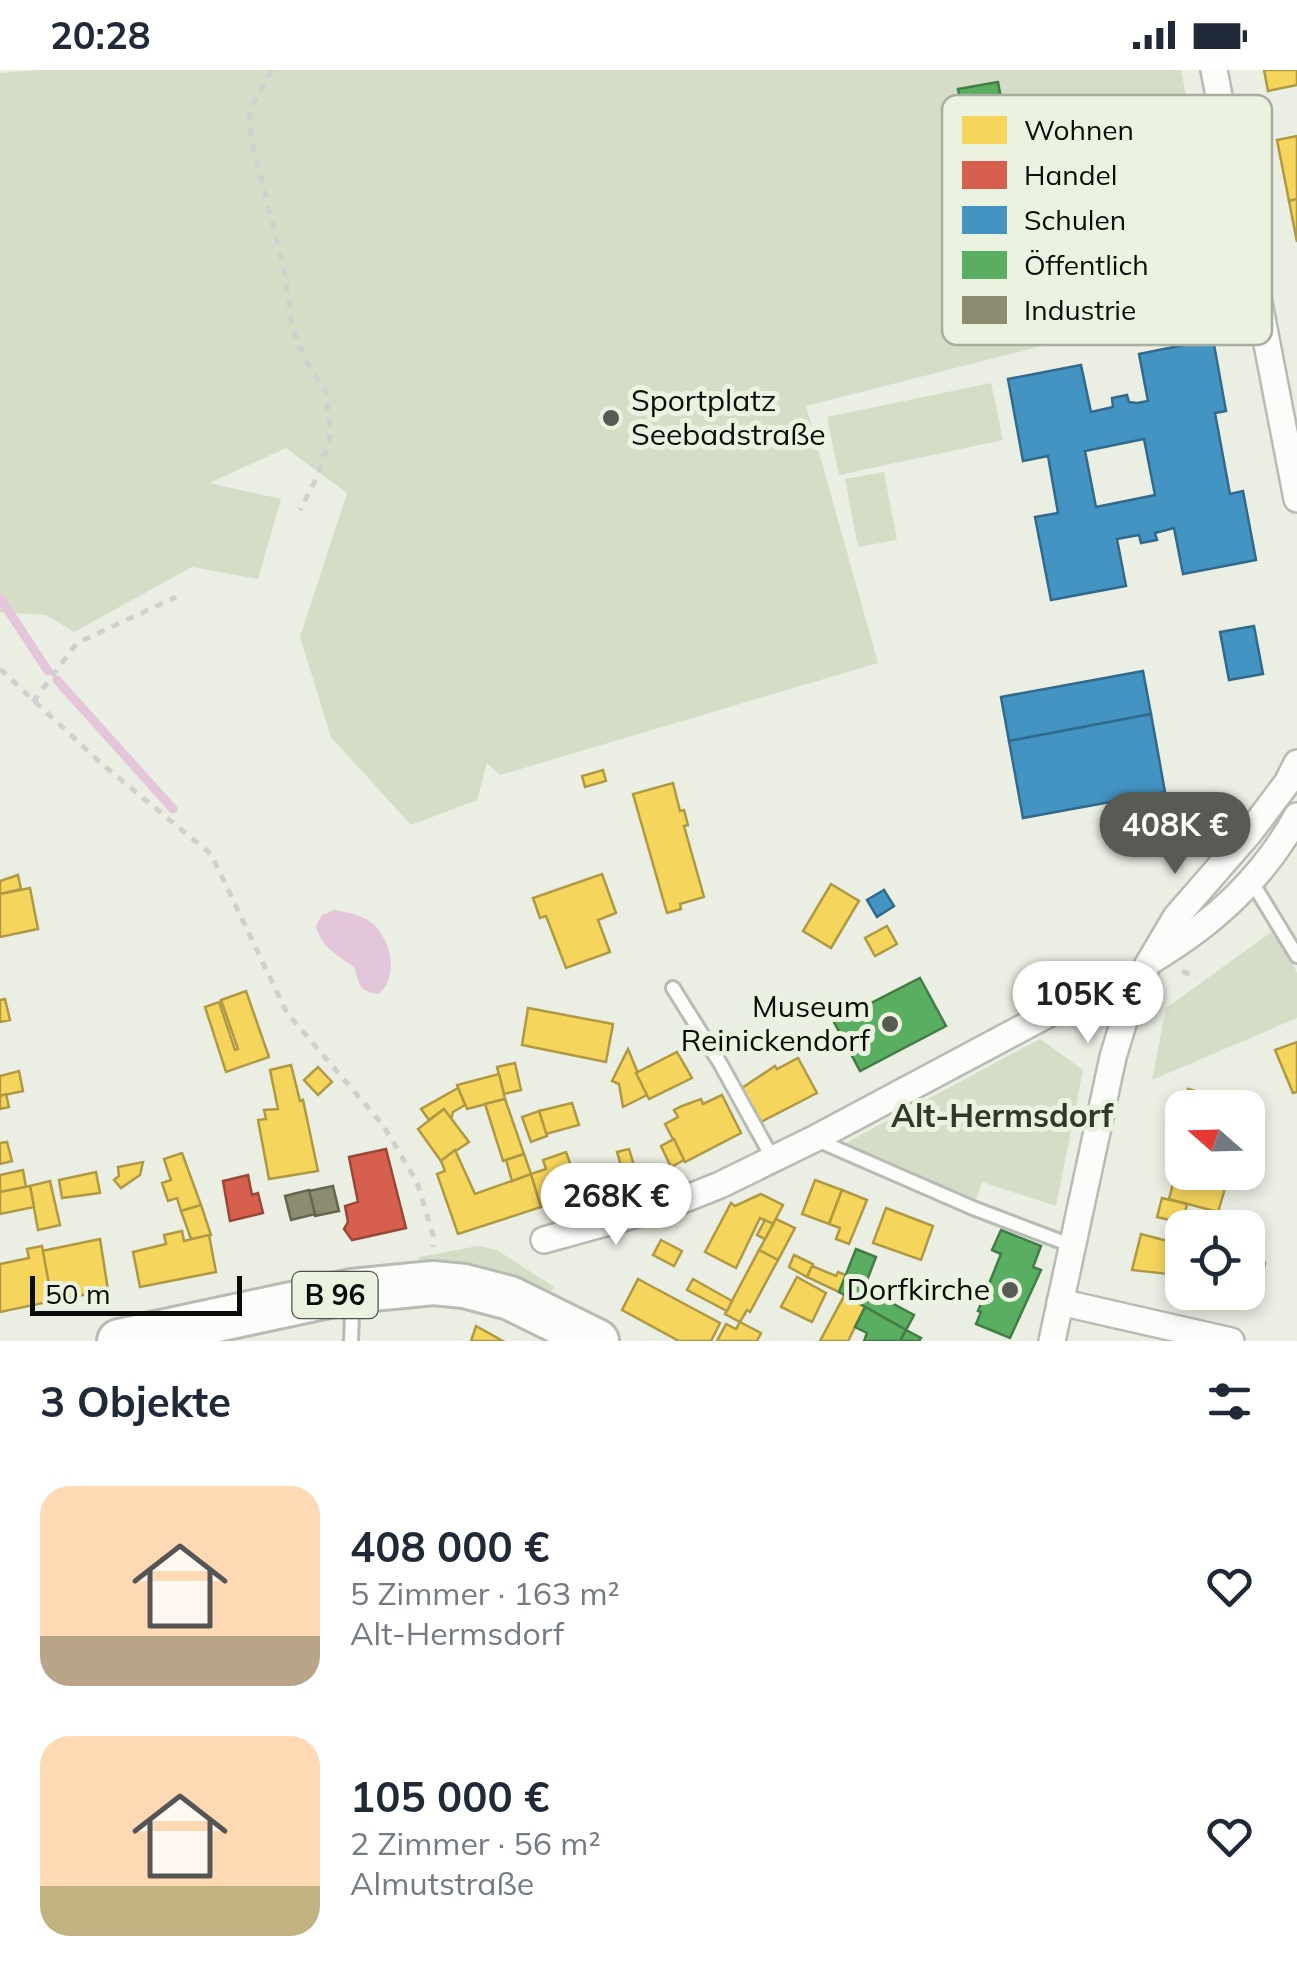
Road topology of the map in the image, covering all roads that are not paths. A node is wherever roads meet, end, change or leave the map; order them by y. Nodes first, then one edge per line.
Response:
1 (1214, 70) edge
2 (1219, 95) edge
3 (1267, 345) edge
4 (1297, 499) edge
5 (1297, 763) edge
6 (1297, 816) edge
7 (1250, 832) junction
8 (1287, 854) edge
9 (1252, 882) junction
10 (1297, 956) edge
11 (1154, 958) junction
12 (672, 988) dead end
13 (1134, 988) junction
14 (814, 1139) junction
15 (772, 1160) junction
16 (544, 1240) dead end
17 (1073, 1246) junction
18 (346, 1292) junction
19 (1060, 1302) junction
20 (120, 1341) edge
21 (350, 1341) edge
22 (596, 1341) edge
23 (1052, 1341) edge
24 (1231, 1341) edge

1 - 2 street
3 - 4 street
5 - 7 street
6 - 8 street
7 - 8 street
7 - 11 street
8 - 9 street
9 - 10 lane
9 - 11 street
11 - 13 street
12 - 15 lane
13 - 14 street
13 - 17 street
14 - 15 street
14 - 17 lane
15 - 16 street
17 - 19 street
18 - 20 main road, B 96
18 - 21 lane
18 - 22 main road, B 96
19 - 23 street
19 - 24 street

